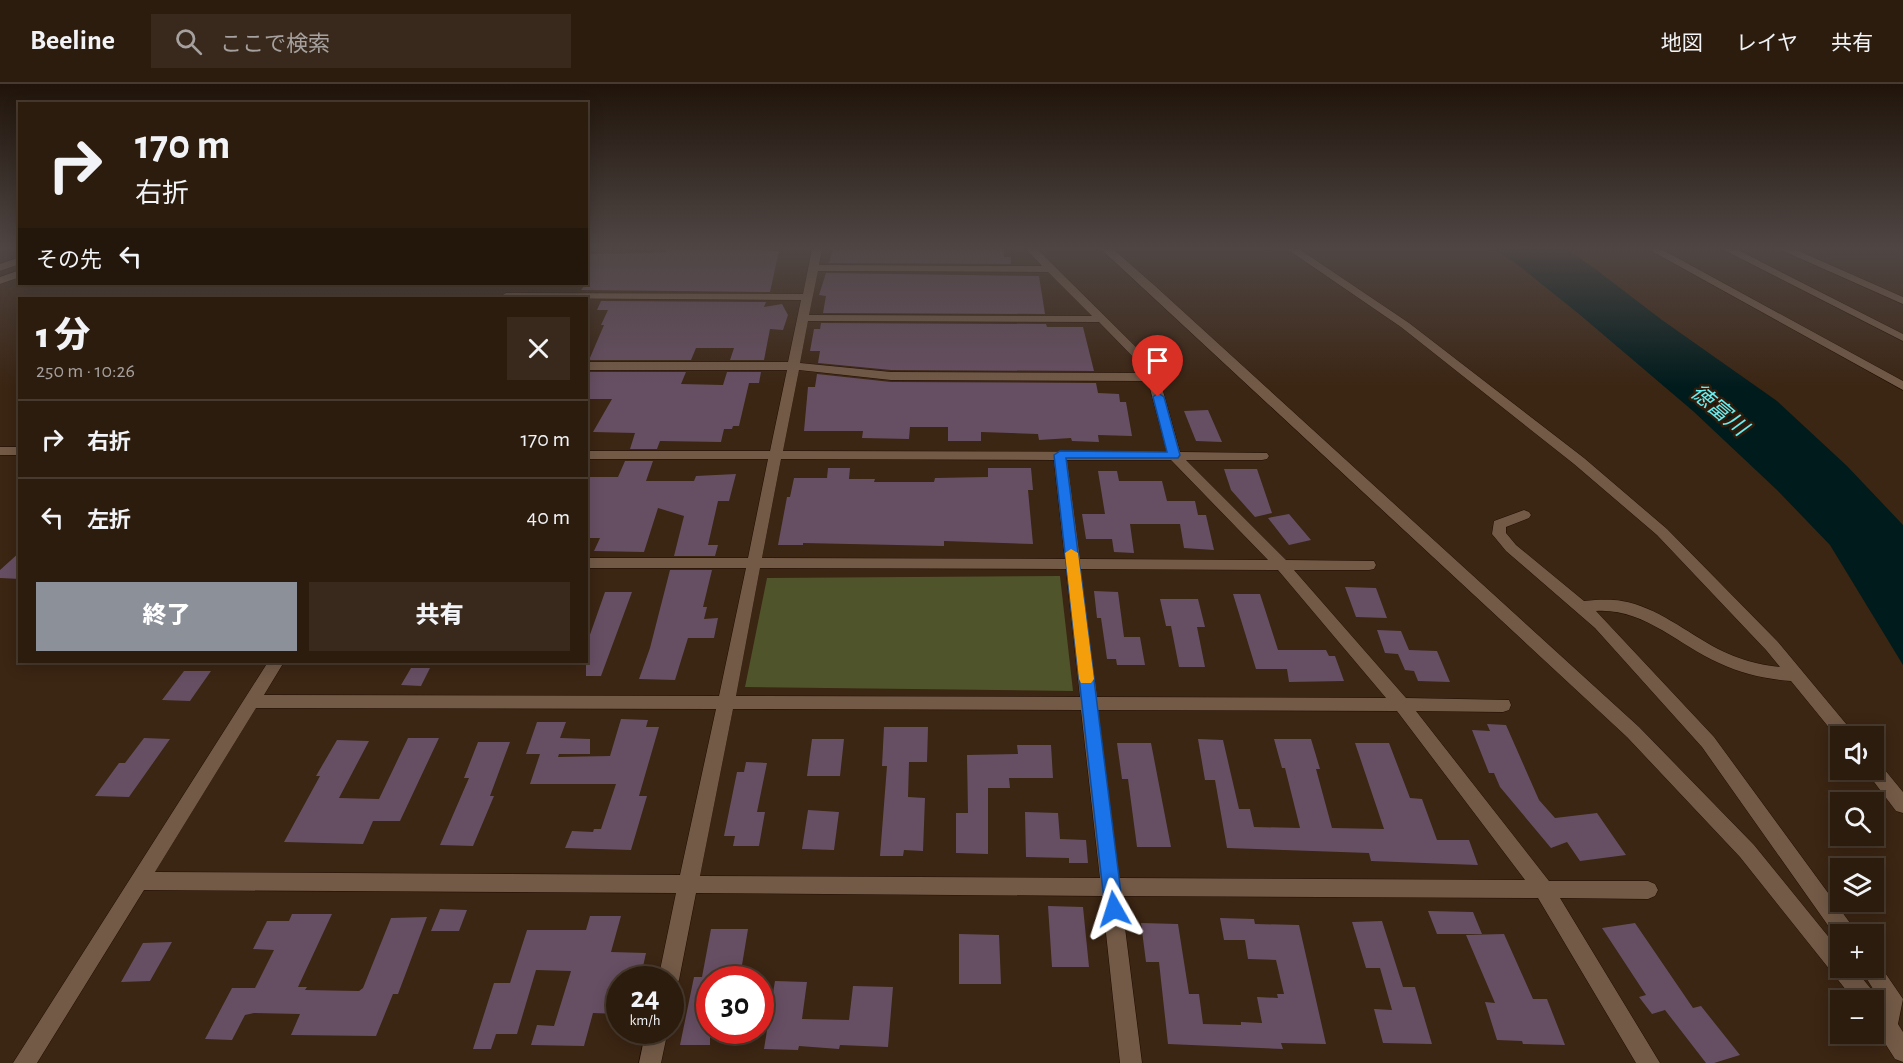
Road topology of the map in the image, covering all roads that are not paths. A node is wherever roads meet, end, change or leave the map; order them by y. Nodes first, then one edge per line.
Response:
1 (1077, 295) edge
2 (1158, 295) edge
3 (1360, 295) edge
4 (1736, 295) edge
5 (1817, 295) edge
6 (1889, 295) edge
7 (505, 297) edge
8 (807, 297) joint
9 (1903, 301) edge
10 (804, 318) junction
11 (1102, 319) junction
12 (1903, 338) edge
13 (588, 366) edge
14 (794, 366) junction
15 (1153, 377) junction
16 (1903, 386) edge
17 (0, 451) edge
18 (18, 451) edge
19 (588, 455) edge
20 (776, 455) junction
21 (1060, 455) junction
22 (1174, 455) junction
23 (1262, 456) dead end
24 (1524, 515) dead end
25 (588, 563) edge
26 (755, 564) junction
27 (1281, 564) junction
28 (1073, 565) junction
29 (1369, 565) dead end
30 (1581, 607) junction
31 (275, 663) edge
32 (1796, 675) junction
33 (252, 701) junction
34 (726, 703) junction
35 (1089, 704) junction
36 (1401, 704) junction
37 (1503, 705) dead end
38 (1838, 726) edge
39 (1883, 780) edge
40 (1903, 805) edge
41 (139, 881) junction
42 (688, 884) junction
43 (1112, 887) junction
44 (1543, 888) junction
45 (1648, 890) dead end
46 (1839, 924) edge
47 (1830, 954) edge
48 (671, 966) edge
49 (1850, 978) edge
50 (1877, 978) edge
51 (1859, 990) edge
52 (1884, 1010) edge
53 (1884, 1022) edge
54 (654, 1044) edge
55 (1903, 1051) edge
56 (24, 1063) edge
57 (650, 1063) edge
58 (1131, 1063) edge
59 (1649, 1063) edge

1 - 11 street
2 - 47 street
3 - 32 street
4 - 16 street
5 - 12 street
6 - 9 street
7 - 8 street
8 - 10 street
10 - 11 street
10 - 14 street
11 - 15 street
13 - 14 street
14 - 15 street
14 - 20 street
15 - 22 street
17 - 18 street
19 - 20 street
20 - 21 street
20 - 26 street
21 - 22 street
21 - 28 street
22 - 23 street
22 - 27 street
24 - 30 street
25 - 26 street
26 - 28 street
26 - 34 street
27 - 28 street
27 - 29 street
27 - 36 street
28 - 35 street
30 - 32 street
30 - 46 street
31 - 33 street
32 - 38 street
33 - 34 street
33 - 41 street
34 - 35 street
34 - 42 street
35 - 36 street
35 - 43 street
36 - 37 street
36 - 44 street
39 - 40 street
41 - 42 street
41 - 56 street
42 - 43 street
42 - 48 street
43 - 44 street
43 - 58 street
44 - 45 street
44 - 59 street
49 - 51 street
50 - 52 street
53 - 55 street
54 - 57 street

